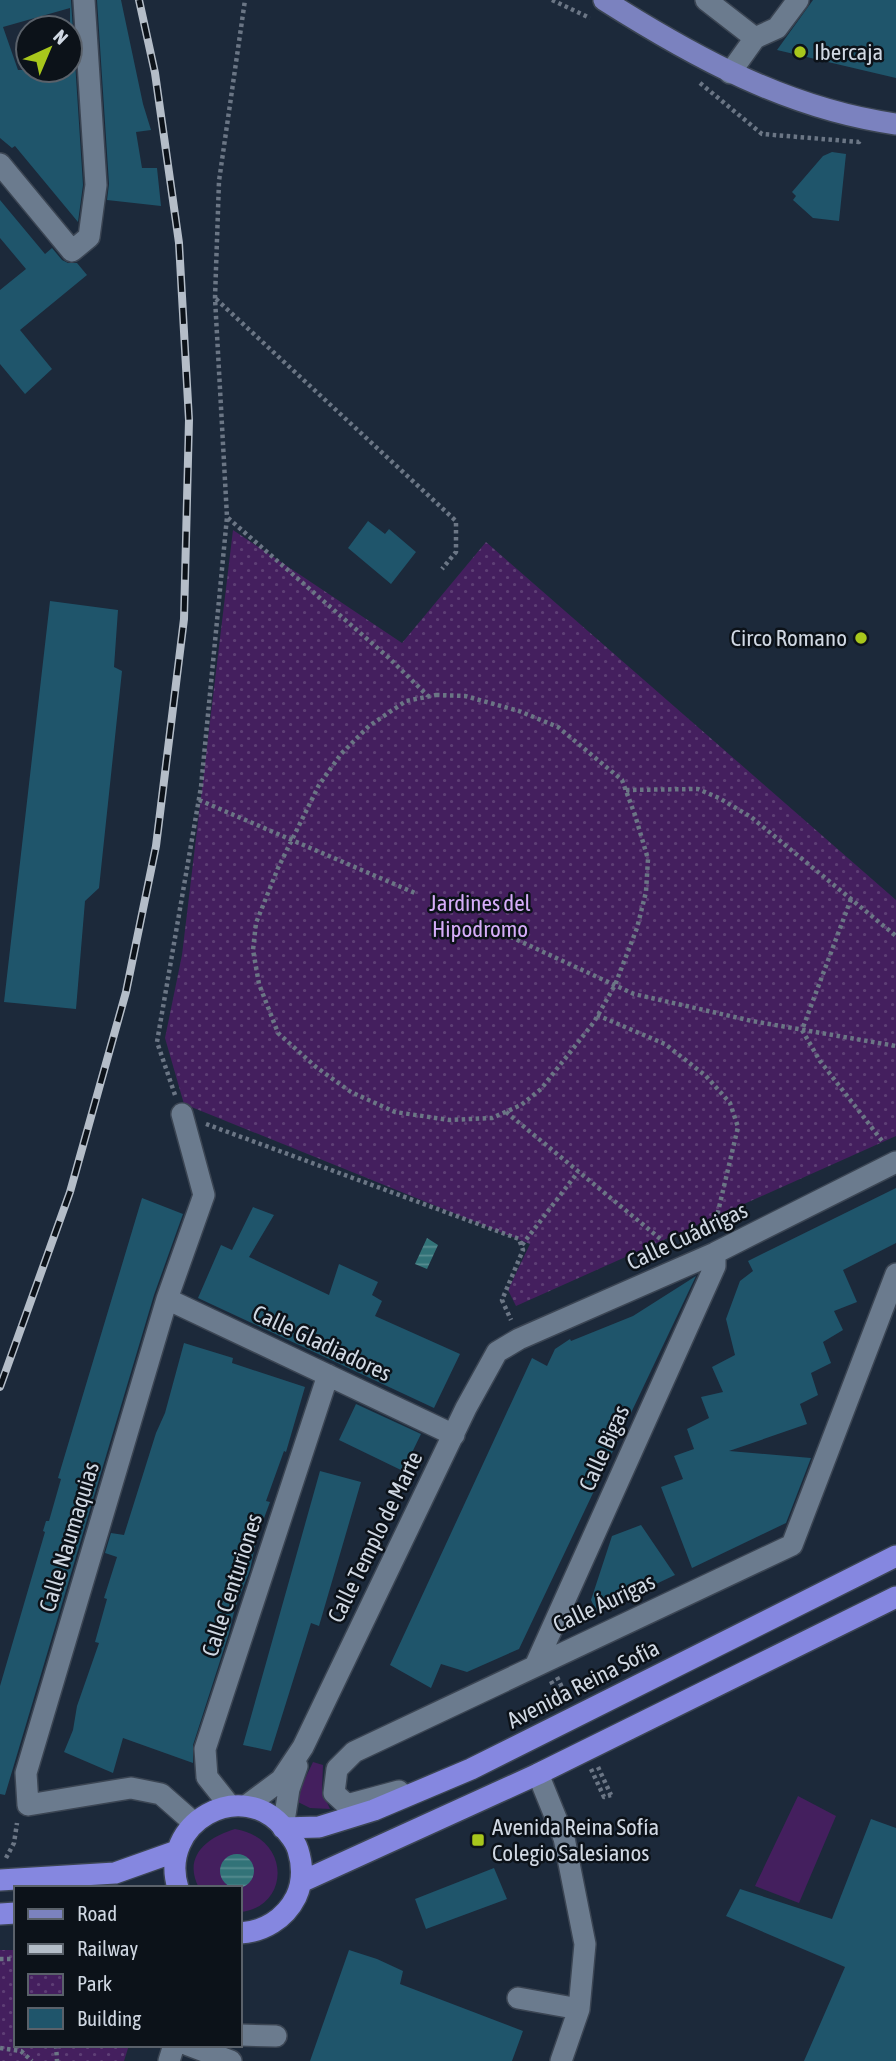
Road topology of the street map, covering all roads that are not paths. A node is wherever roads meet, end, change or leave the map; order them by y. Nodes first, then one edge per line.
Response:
1 (85, 0) edge
2 (604, 0) edge
3 (706, 0) edge
4 (798, 0) edge
5 (755, 38) junction
6 (730, 73) junction
7 (896, 124) edge
8 (0, 164) edge
9 (182, 1114) road end
10 (896, 1162) edge
11 (715, 1253) junction
12 (896, 1274) edge
13 (167, 1299) junction
14 (496, 1352) joint
15 (328, 1376) junction
16 (454, 1435) junction
17 (896, 1556) edge
18 (896, 1597) edge
19 (536, 1664) junction
20 (303, 1747) junction
21 (471, 1769) junction
22 (538, 1774) junction
23 (238, 1807) junction
24 (194, 1823) junction
25 (283, 1828) junction
26 (177, 1851) junction
27 (0, 1880) edge
28 (301, 1882) junction
29 (178, 1886) edge
30 (249, 1931) edge
31 (518, 1998) dead end
32 (579, 2010) junction
33 (242, 2035) edge
34 (276, 2036) dead end
35 (193, 2047) edge
36 (231, 2061) edge
37 (561, 2061) edge

1 - 8 street
2 - 6 main road
3 - 5 street
4 - 5 street
5 - 6 street
6 - 7 main road
9 - 13 street, Calle Naumaquias
10 - 11 street, Calle Cuádrigas
11 - 14 street, Calle Cuádrigas
11 - 19 street, Calle Bigas
12 - 19 street, Calle Áurigas
13 - 15 street, Calle Gladiadores
13 - 24 street, Calle Naumaquias
14 - 16 street, Calle Templo de Marte
15 - 16 street, Calle Gladiadores
15 - 23 street, Calle Centuriones
16 - 20 street, Calle Templo de Marte
17 - 21 highway, Avenida Reina Sofía
18 - 22 highway
19 - 21 street, Calle Áurigas
20 - 23 street, Calle Templo de Marte
20 - 25 street, Calle Templo de Marte
21 - 25 highway, Avenida Reina Sofía
22 - 28 highway
22 - 32 street
23 - 24 highway
23 - 25 highway
24 - 26 highway
25 - 28 highway
26 - 27 highway
26 - 29 highway
28 - 30 highway
31 - 32 street
32 - 37 street
33 - 34 street
35 - 36 street

